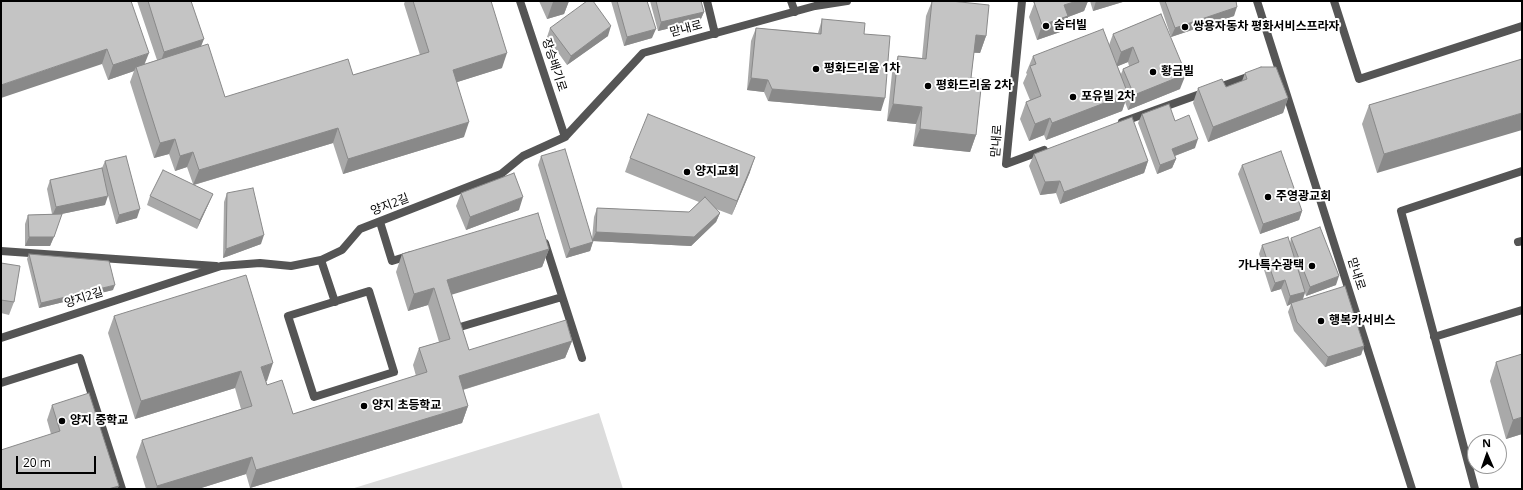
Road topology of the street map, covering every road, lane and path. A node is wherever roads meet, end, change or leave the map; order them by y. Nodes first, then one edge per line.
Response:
1 (520, 1) edge
2 (707, 1) edge
3 (791, 1) edge
4 (847, 1) edge
5 (1022, 1) edge
6 (1257, 1) edge
7 (1334, 1) edge
8 (794, 12) junction
9 (1522, 26) edge
10 (715, 34) junction
11 (1270, 69) junction
12 (1116, 124) edge
13 (565, 137) junction
14 (1050, 148) edge
15 (1522, 172) edge
16 (380, 222) junction
17 (543, 238) edge
18 (1, 251) edge
19 (423, 252) edge
20 (320, 260) junction
21 (221, 266) junction
22 (562, 297) junction
23 (335, 302) junction
24 (1522, 310) edge
25 (460, 327) edge
26 (1434, 337) junction
27 (1, 338) edge
28 (582, 358) dead end
29 (1, 383) edge
30 (122, 489) edge
31 (1412, 489) edge
32 (1475, 489) edge

1 - 13 street, 장승배기로
2 - 10 street
3 - 8 street
4 - 8 street, 맏내로
5 - 14 street, 맏내로
6 - 11 street, 맏내로
7 - 9 street
8 - 10 street, 맏내로
10 - 13 street, 맏내로
11 - 12 street
11 - 31 street, 맏내로
13 - 16 street, 양지2길
15 - 26 street
16 - 19 street
16 - 20 street, 양지2길
17 - 22 street
18 - 21 street, 양지2길
20 - 21 street, 양지2길
20 - 23 street
21 - 27 street, 양지2길
22 - 25 street
22 - 28 street
23 - 23 street
24 - 26 street
26 - 32 street
29 - 30 street

